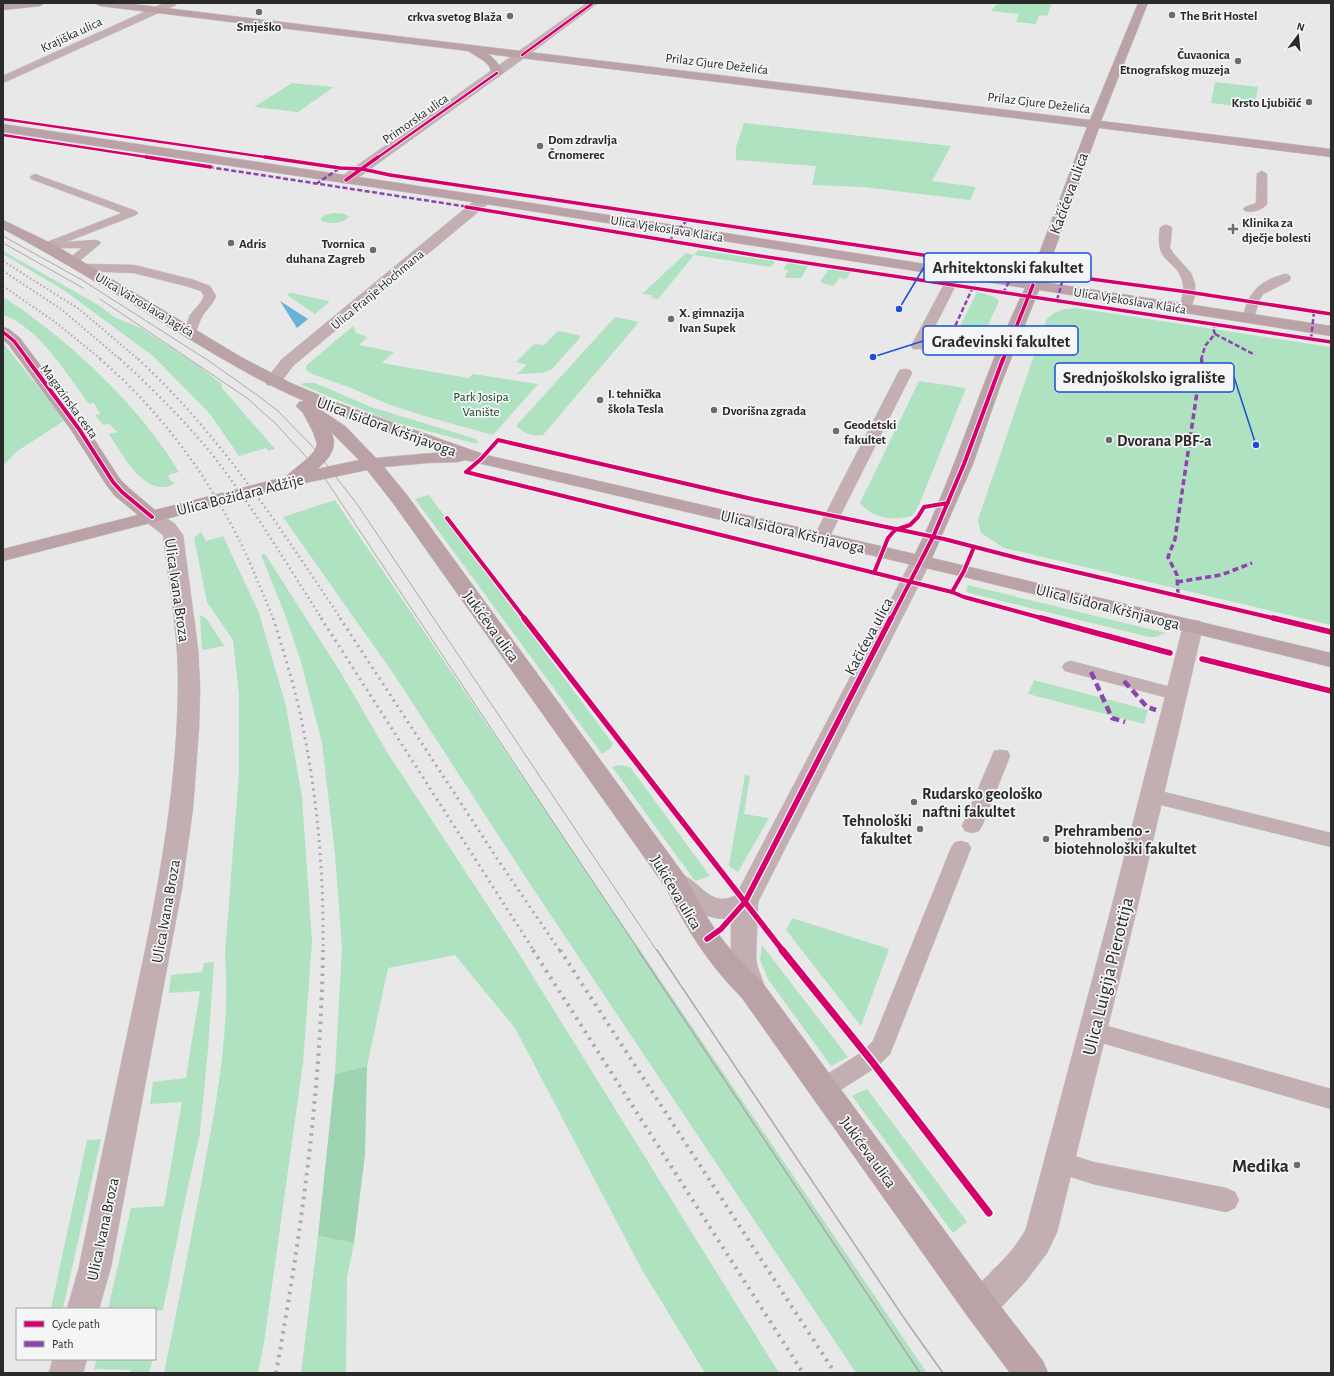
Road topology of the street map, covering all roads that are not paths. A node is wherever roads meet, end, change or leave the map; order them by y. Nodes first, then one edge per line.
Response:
1 (40, 3) edge
2 (100, 3) edge
3 (172, 3) edge
4 (593, 3) edge
5 (1143, 3) edge
6 (3, 7) edge
7 (156, 10) junction
8 (469, 48) junction
9 (522, 55) junction
10 (497, 73) junction
11 (3, 80) edge
12 (1095, 124) junction
13 (3, 128) edge
14 (1331, 152) edge
15 (1262, 174) dead end
16 (35, 177) dead end
17 (346, 180) junction
18 (484, 200) junction
19 (1249, 209) dead end
20 (3, 224) edge
21 (1166, 228) dead end
22 (48, 247) junction
23 (78, 264) junction
24 (956, 273) junction
25 (1285, 278) dead end
26 (1033, 285) junction
27 (1186, 309) junction
28 (1249, 318) junction
29 (190, 331) junction
30 (1331, 331) edge
31 (3, 332) edge
32 (918, 346) dead end
33 (905, 373) dead end
34 (279, 384) junction
35 (311, 412) junction
36 (481, 459) junction
37 (372, 464) junction
38 (287, 481) junction
39 (152, 517) junction
40 (822, 538) junction
41 (3, 556) edge
42 (921, 561) junction
43 (1193, 626) junction
44 (1331, 660) edge
45 (1070, 667) dead end
46 (1176, 694) junction
47 (1001, 756) dead end
48 (1152, 796) junction
49 (972, 826) dead end
50 (1331, 840) edge
51 (961, 848) dead end
52 (676, 884) junction
53 (745, 902) junction
54 (752, 990) junction
55 (1092, 1031) junction
56 (823, 1089) junction
57 (1331, 1099) edge
58 (1059, 1162) junction
59 (1226, 1200) dead end
60 (980, 1306) junction
61 (83, 1308) edge
62 (70, 1360) edge
63 (66, 1373) edge
64 (1031, 1373) edge

1 - 6 street
2 - 7 street, Prilaz Gjure Deželića
3 - 7 street, Krajiška ulica
4 - 9 street, Primorska ulica
5 - 12 street, Kačićeva ulica
7 - 8 street, Prilaz Gjure Deželića
7 - 11 street, Krajiška ulica
8 - 9 street, Prilaz Gjure Deželića
8 - 10 street
9 - 10 street, Primorska ulica
9 - 12 street, Prilaz Gjure Deželića
10 - 17 street, Primorska ulica
12 - 14 street, Prilaz Gjure Deželića
12 - 26 street, Kačićeva ulica
13 - 17 street, Ulica Vjekoslava Klaića
15 - 19 lane
16 - 22 lane
17 - 18 street, Ulica Vjekoslava Klaića
18 - 24 street, Ulica Vjekoslava Klaića
18 - 34 street, Ulica Franje Hochmana
20 - 22 street, Ulica Vatroslava Jagića
21 - 27 lane
22 - 23 street, Ulica Vatroslava Jagića
22 - 23 lane
23 - 29 street, Ulica Vatroslava Jagića
23 - 29 lane
24 - 26 street, Ulica Vjekoslava Klaića
24 - 32 lane
25 - 28 lane
26 - 27 street, Ulica Vjekoslava Klaića
26 - 42 street, Kačićeva ulica
27 - 28 street, Ulica Vjekoslava Klaića
28 - 30 street, Ulica Vjekoslava Klaića
29 - 34 street, Ulica Vatroslava Jagića
31 - 39 street, Magazinska cesta
33 - 40 lane
34 - 35 street
34 - 36 street, Ulica Isidora Kršnjavoga
35 - 37 street, Jukićeva ulica
35 - 38 street
36 - 37 street, Ulica Božidara Adžije
36 - 40 street, Ulica Isidora Kršnjavoga
37 - 38 street, Ulica Božidara Adžije
37 - 52 street, Jukićeva ulica
38 - 39 street, Ulica Božidara Adžije
39 - 41 street, Ulica Božidara Adžije
39 - 61 street, Ulica Ivana Broza
40 - 42 street, Ulica Isidora Kršnjavoga
42 - 43 street, Ulica Isidora Kršnjavoga
42 - 53 street, Kačićeva ulica
43 - 44 street, Ulica Isidora Kršnjavoga
43 - 46 street, Ulica Luigija Pierottija
45 - 46 lane
46 - 48 street, Ulica Luigija Pierottija
47 - 49 lane
48 - 50 lane
48 - 55 street, Ulica Luigija Pierottija
51 - 56 lane
52 - 53 street
52 - 54 street, Jukićeva ulica
53 - 54 street, Kačićeva ulica
54 - 56 street, Jukićeva ulica
55 - 57 lane
55 - 58 street, Ulica Luigija Pierottija
56 - 60 street, Jukićeva ulica
58 - 59 lane
58 - 60 street, Ulica Luigija Pierottija
60 - 64 street, Jukićeva ulica
62 - 63 street

